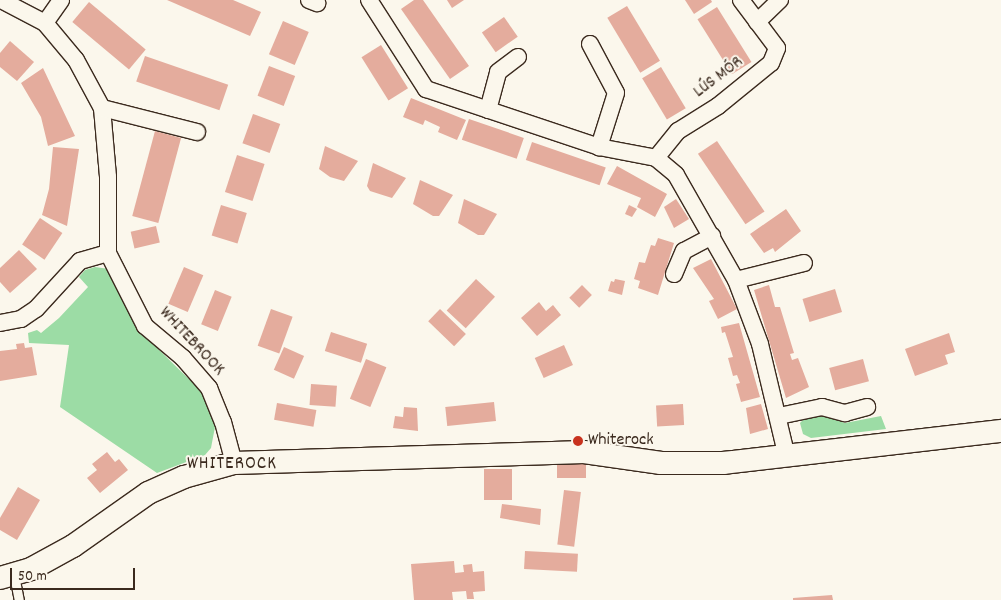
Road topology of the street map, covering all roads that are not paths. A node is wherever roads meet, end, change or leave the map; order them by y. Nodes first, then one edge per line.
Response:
1 (1, 0) edge
2 (61, 0) edge
3 (369, 0) edge
4 (741, 0) edge
5 (780, 0) edge
6 (757, 22) junction
7 (45, 23) junction
8 (590, 44) dead end
9 (518, 57) dead end
10 (102, 108) junction
11 (488, 110) junction
12 (197, 132) dead end
13 (599, 147) junction
14 (656, 158) junction
15 (712, 236) junction
16 (108, 253) junction
17 (804, 263) dead end
18 (674, 274) dead end
19 (736, 280) junction
20 (0, 323) edge
21 (867, 407) dead end
22 (779, 416) junction
23 (1001, 430) edge
24 (787, 457) junction
25 (234, 463) junction
26 (7, 576) edge
27 (19, 600) edge

1 - 7 street, WHITEBROOK
2 - 7 street
3 - 11 street
4 - 6 street, LÚS MÓR
5 - 6 street
6 - 14 street, LÚS MÓR
7 - 10 street, WHITEBROOK
8 - 13 street
9 - 11 street
10 - 12 street
10 - 16 street, WHITEBROOK
11 - 13 street
13 - 14 street
14 - 15 street
15 - 18 street
15 - 19 street
16 - 20 street
16 - 25 street, WHITEBROOK
17 - 19 street
19 - 22 street
21 - 22 street
22 - 24 street
23 - 24 street
24 - 25 street
25 - 26 street
26 - 27 lane

